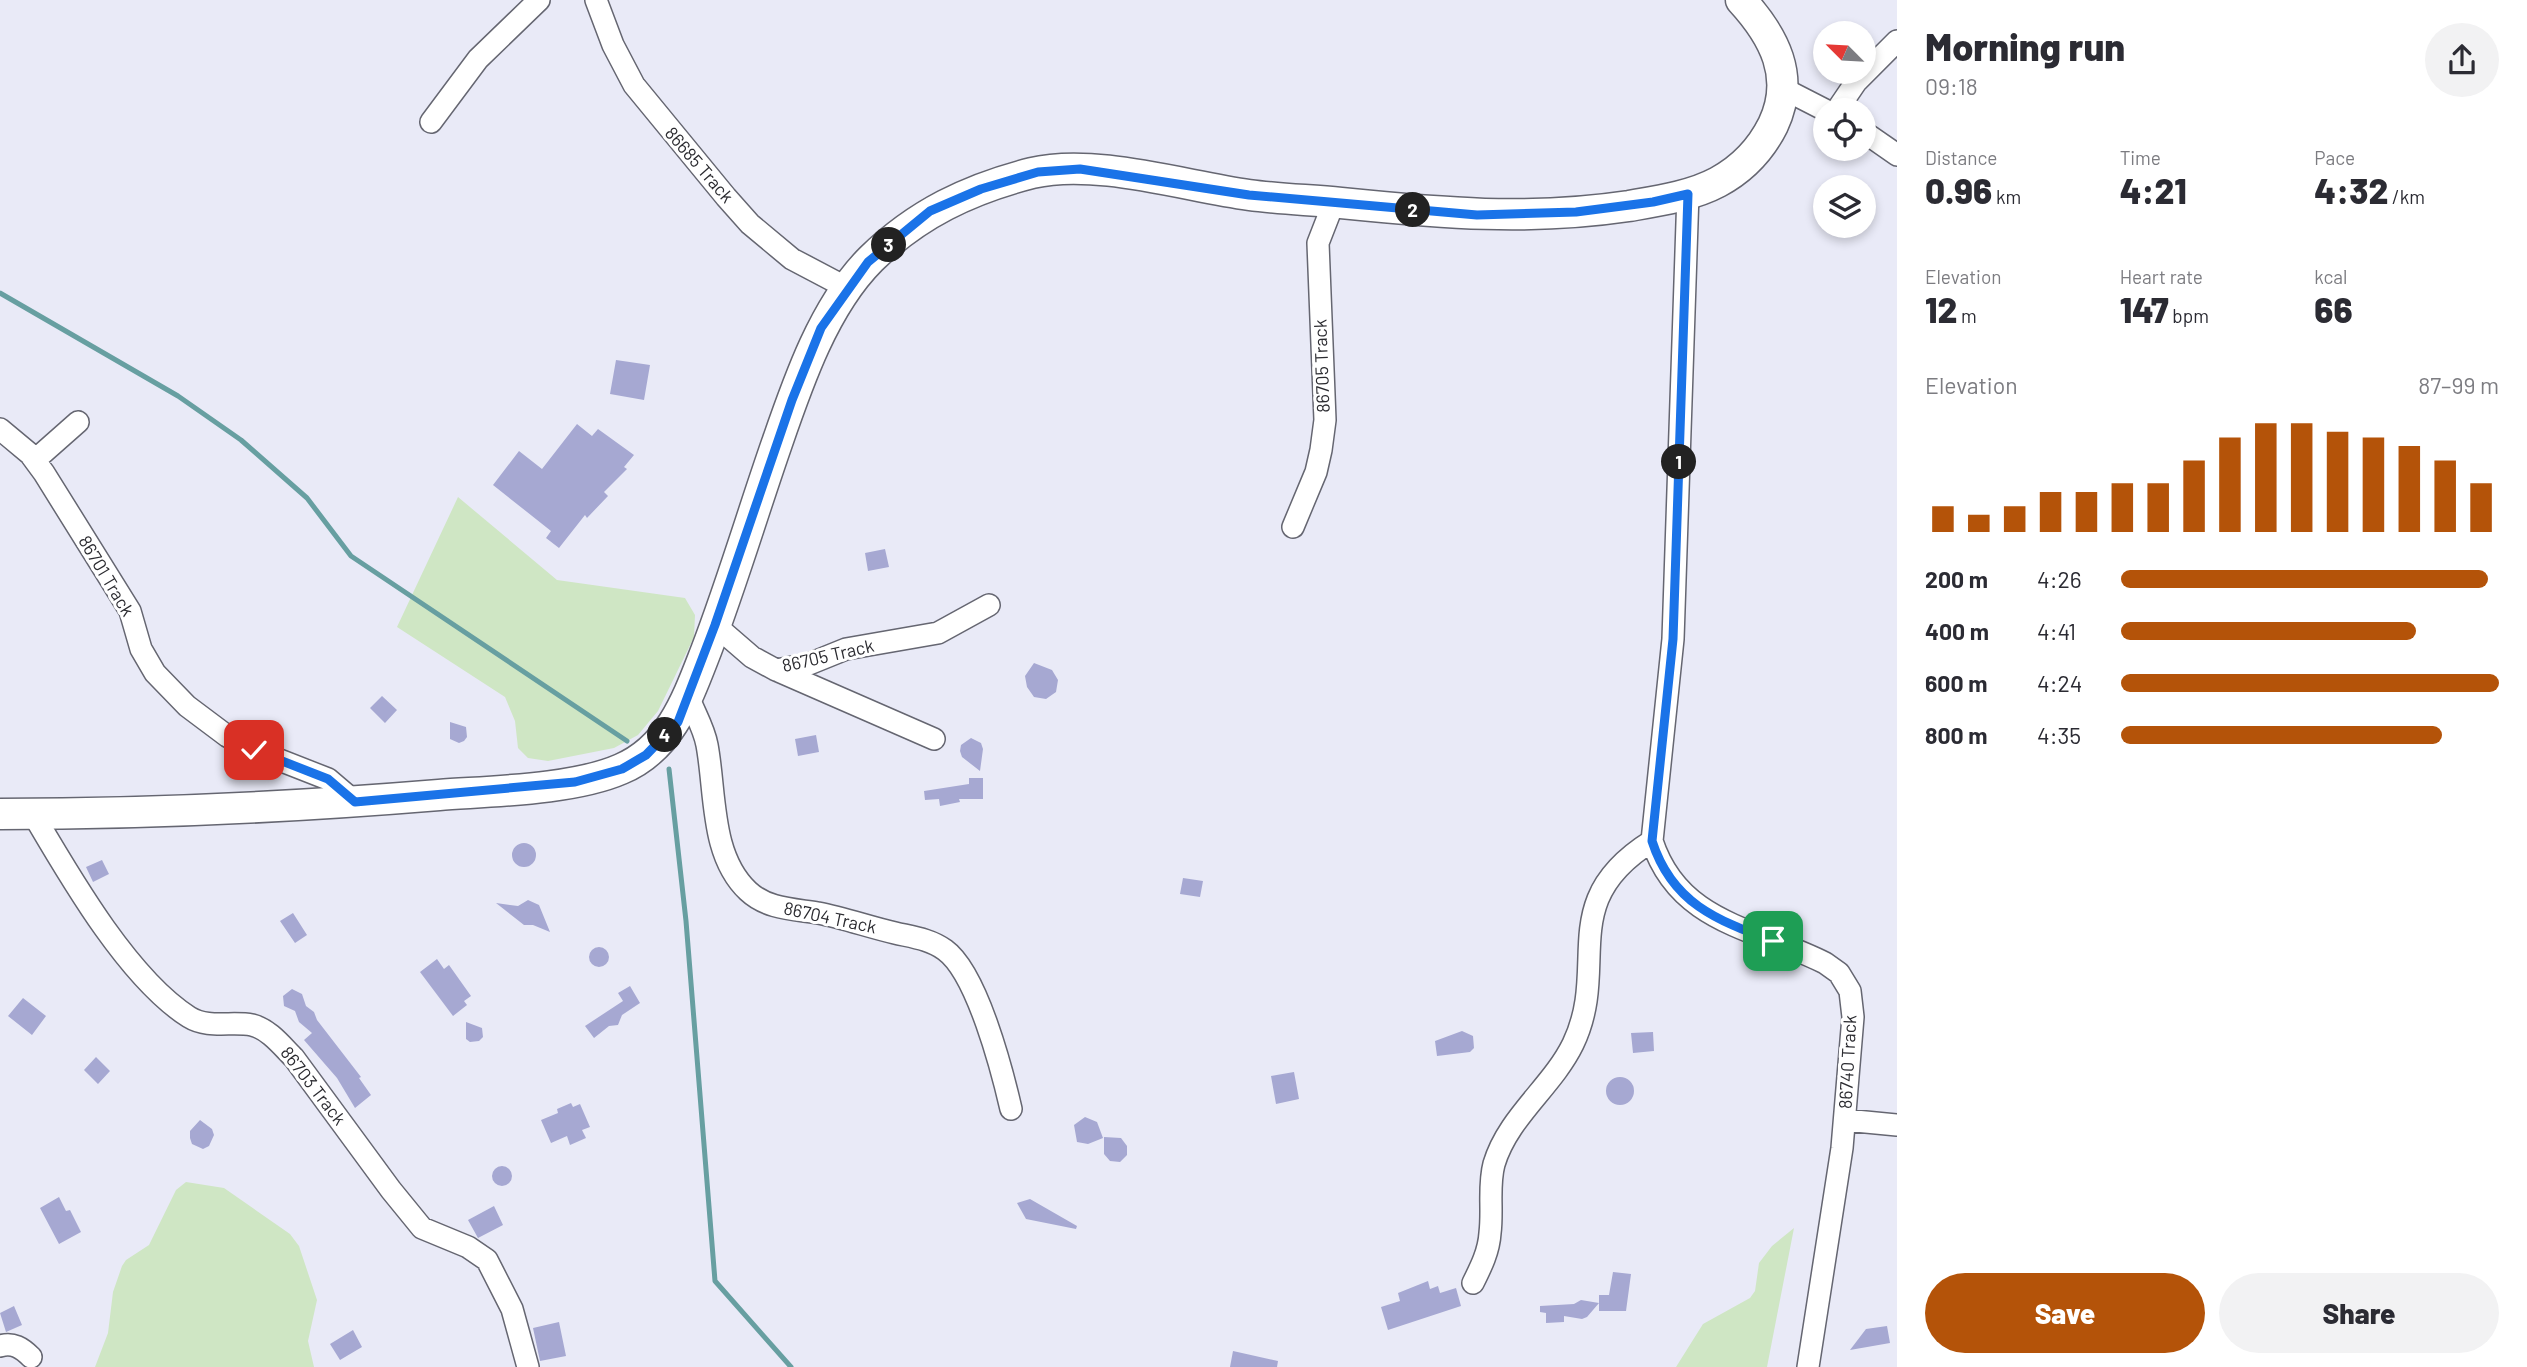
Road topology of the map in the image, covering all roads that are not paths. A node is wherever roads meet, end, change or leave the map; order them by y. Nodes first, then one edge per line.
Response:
1 (539, 0) edge
2 (596, 0) edge
3 (1741, 0) edge
4 (1897, 41) edge
5 (1784, 89) junction
6 (1845, 98) edge
7 (1813, 104) edge
8 (431, 122) dead end
9 (1876, 140) edge
10 (1897, 155) edge
11 (1688, 194) junction
12 (1335, 202) junction
13 (849, 289) junction
14 (78, 422) dead end
15 (0, 429) edge
16 (35, 460) junction
17 (1293, 527) dead end
18 (989, 605) dead end
19 (715, 625) junction
20 (776, 670) junction
21 (688, 696) junction
22 (934, 739) dead end
23 (355, 802) junction
24 (0, 814) edge
25 (33, 814) junction
26 (1652, 841) junction
27 (1011, 1109) dead end
28 (1845, 1120) junction
29 (1897, 1125) edge
30 (1473, 1283) dead end
31 (0, 1346) edge
32 (31, 1357) dead end
33 (528, 1367) edge
34 (1808, 1367) edge

1 - 8 street
2 - 13 street, 86685 Track
3 - 5 street
4 - 6 street
5 - 7 street
5 - 11 street
9 - 10 street
11 - 12 street
11 - 26 street, 86740 Track
12 - 13 street
12 - 17 street, 86705 Track
13 - 19 street
14 - 16 street
15 - 16 street, 86701 Track
16 - 23 street, 86701 Track
18 - 20 street, 86705 Track
19 - 20 street, 86705 Track
19 - 21 street
20 - 22 street
21 - 23 street
21 - 27 street, 86704 Track
23 - 25 street
24 - 25 street
25 - 33 street, 86703 Track
26 - 28 street, 86740 Track
26 - 30 street
28 - 29 street
28 - 34 street, 86740 Track
31 - 32 street

